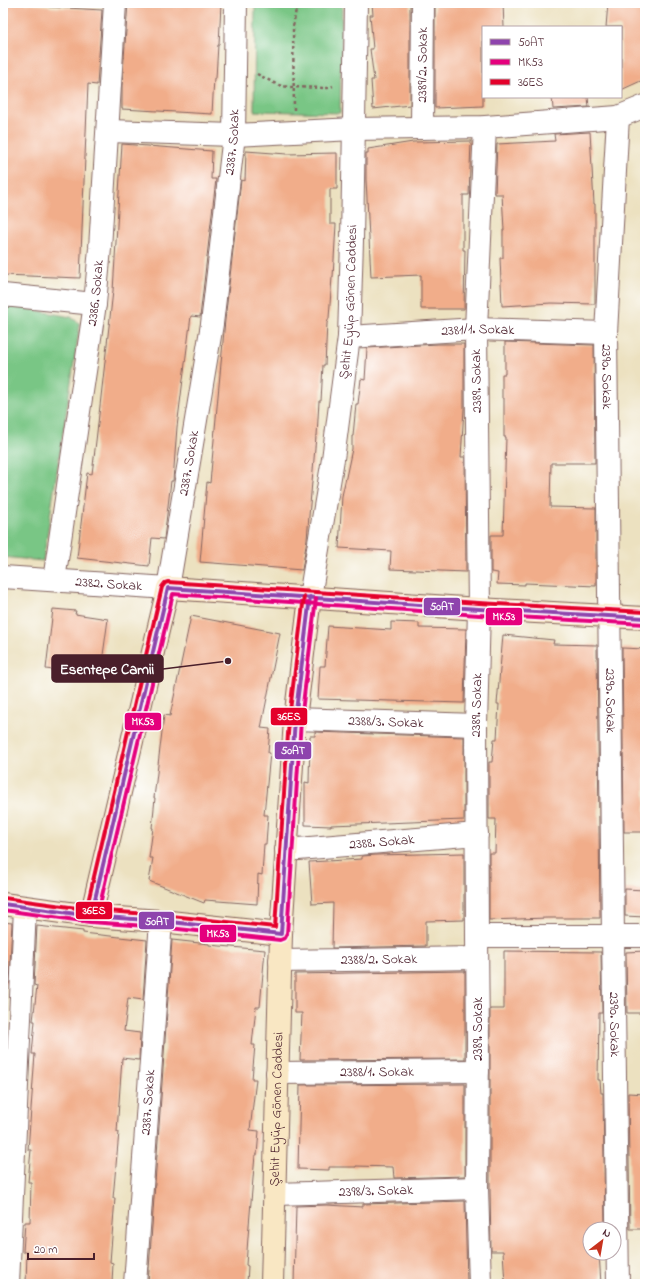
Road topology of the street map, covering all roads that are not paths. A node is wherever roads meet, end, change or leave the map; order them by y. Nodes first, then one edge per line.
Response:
1 (115, 3) edge
2 (236, 3) edge
3 (356, 3) edge
4 (423, 3) edge
5 (645, 106) edge
6 (618, 117) junction
7 (485, 127) junction
8 (422, 128) junction
9 (354, 129) junction
10 (108, 131) junction
11 (234, 135) junction
12 (3, 295) edge
13 (95, 304) junction
14 (476, 329) junction
15 (606, 333) junction
16 (349, 337) junction
17 (3, 577) edge
18 (54, 580) junction
19 (168, 588) junction
20 (310, 597) junction
21 (479, 609) junction
22 (610, 616) junction
23 (645, 618) edge
24 (295, 719) junction
25 (476, 725) junction
26 (477, 834) junction
27 (286, 850) junction
28 (3, 904) edge
29 (25, 908) junction
30 (91, 916) junction
31 (161, 921) junction
32 (281, 934) junction
33 (477, 936) junction
34 (645, 936) edge
35 (613, 937) junction
36 (477, 958) junction
37 (280, 961) junction
38 (478, 1072) junction
39 (277, 1073) junction
40 (477, 1188) junction
41 (275, 1194) junction
42 (8, 1284) edge
43 (135, 1284) edge
44 (272, 1284) edge
45 (480, 1284) edge
46 (618, 1284) edge

1 - 10 street, 2386. Sokak
2 - 11 street, 2387. Sokak
3 - 9 street, Şehit Eyüp Gönen Caddesi
4 - 8 street, 2389/2. Sokak
5 - 6 street
6 - 7 street
6 - 15 street, 2390. Sokak
7 - 8 street
7 - 14 street, 2389. Sokak
8 - 9 street
9 - 11 street
9 - 16 street, Şehit Eyüp Gönen Caddesi
10 - 11 street
10 - 13 street, 2386. Sokak
11 - 19 street, 2387. Sokak
12 - 13 street
13 - 18 street, 2386. Sokak
14 - 15 street, 2381/1. Sokak
14 - 16 street, 2381/1. Sokak
14 - 21 street, 2389. Sokak
15 - 22 street, 2390. Sokak
16 - 20 street, Şehit Eyüp Gönen Caddesi
17 - 18 street, 2382. Sokak
18 - 19 street, 2382. Sokak
19 - 20 main road, 2382. Sokak
19 - 30 main road, 2387. Sokak
20 - 21 main road, 2382. Sokak
20 - 24 main road, Şehit Eyüp Gönen Caddesi
21 - 22 main road, 2382. Sokak
21 - 25 street, 2389. Sokak
22 - 23 main road, 2382. Sokak
22 - 35 street, 2390. Sokak
24 - 25 street, 2388/3. Sokak
24 - 27 main road, Şehit Eyüp Gönen Caddesi
25 - 26 street, 2389. Sokak
26 - 27 street, 2388. Sokak
26 - 33 street, 2389. Sokak
27 - 32 main road, Şehit Eyüp Gönen Caddesi
28 - 29 main road
29 - 30 main road
29 - 42 street
30 - 31 main road
31 - 32 main road
31 - 43 street, 2387. Sokak
32 - 37 main road, Şehit Eyüp Gönen Caddesi
33 - 35 street
33 - 36 street, 2389. Sokak
34 - 35 street
35 - 46 street, 2390. Sokak
36 - 37 street, 2388/2. Sokak
36 - 38 street, 2389. Sokak
37 - 39 main road, Şehit Eyüp Gönen Caddesi
38 - 39 street, 2388/1. Sokak
38 - 40 street, 2389. Sokak
39 - 41 main road, Şehit Eyüp Gönen Caddesi
40 - 41 street, 2398/3. Sokak
40 - 45 street, 2389. Sokak
41 - 44 main road, Şehit Eyüp Gönen Caddesi

